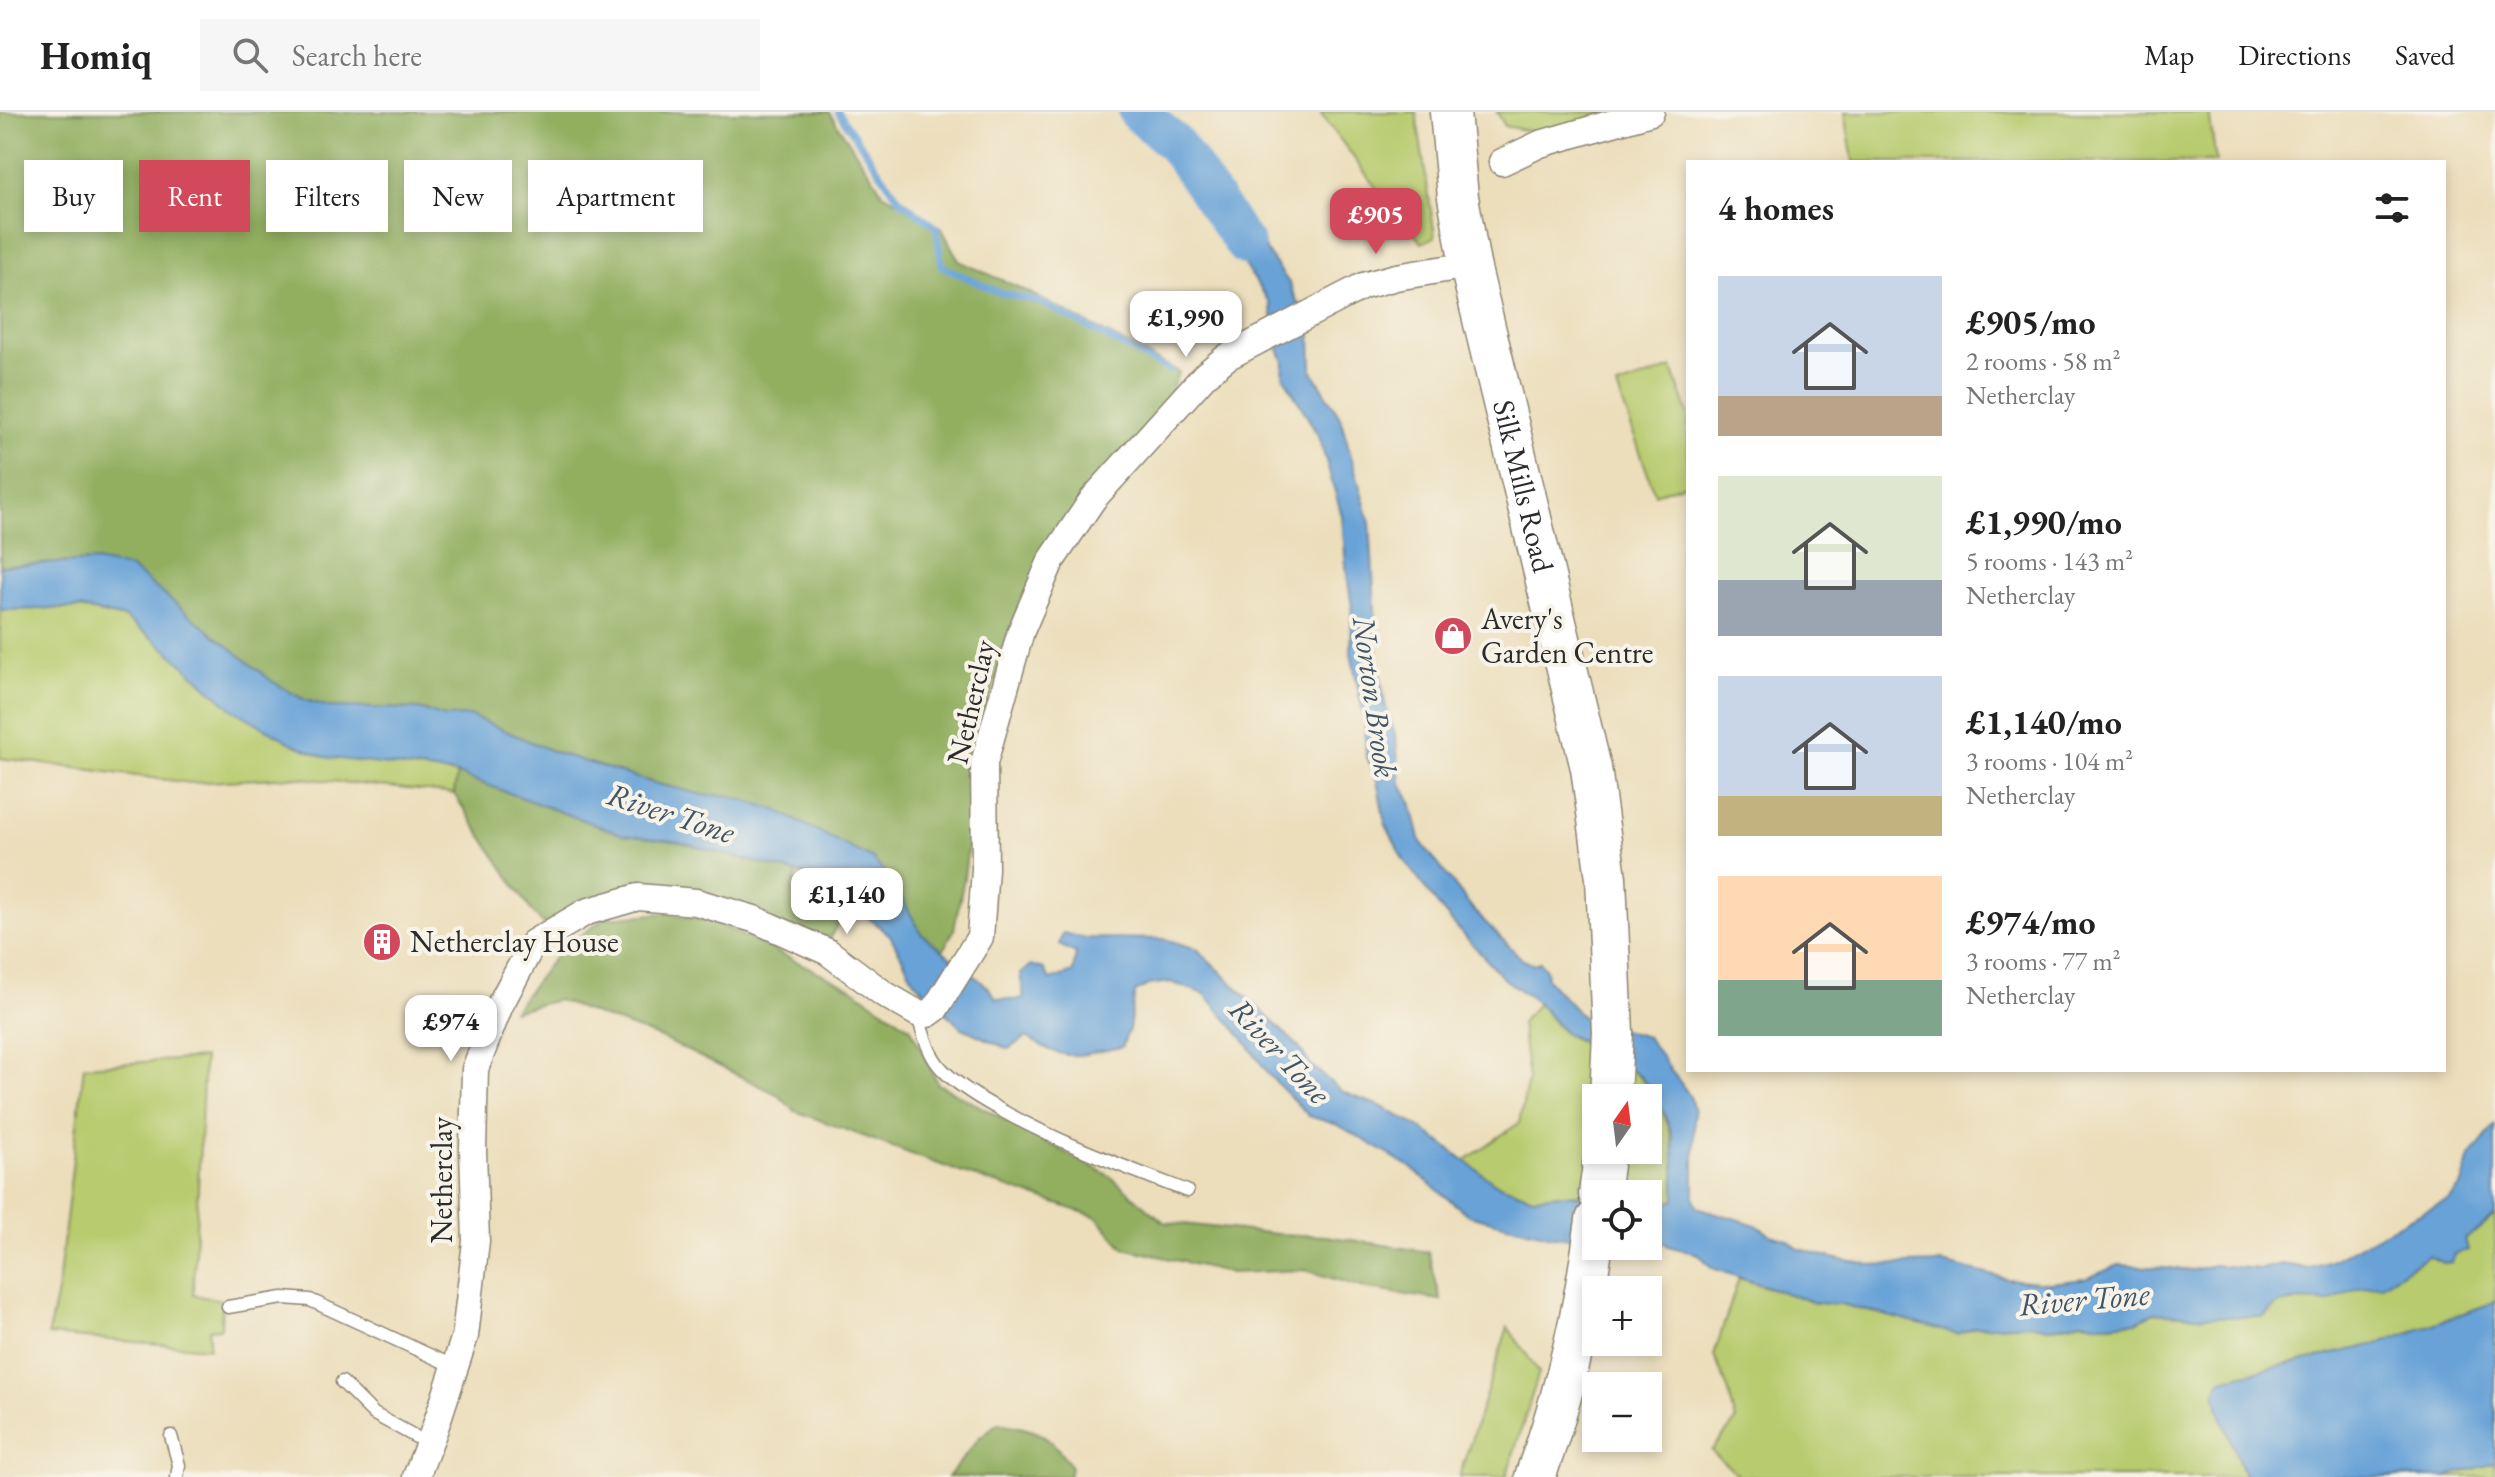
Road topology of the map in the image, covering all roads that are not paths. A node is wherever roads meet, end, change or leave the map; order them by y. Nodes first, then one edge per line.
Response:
1 (1450, 112) edge
2 (1651, 112) edge
3 (1502, 162) dead end
4 (1470, 265) junction
5 (926, 1011) junction
6 (1611, 1084) edge
7 (1187, 1191) dead end
8 (1591, 1260) edge
9 (228, 1307) dead end
10 (455, 1367) junction
11 (342, 1382) dead end
12 (171, 1436) dead end
13 (429, 1444) junction
14 (177, 1477) edge
15 (416, 1477) edge
16 (1535, 1477) edge

1 - 4 main road, Silk Mills Road
2 - 3 street
4 - 5 street, Netherclay
4 - 6 main road, Silk Mills Road
5 - 7 lane
5 - 10 street, Netherclay
8 - 16 main road
9 - 10 lane
10 - 13 street, Netherclay
11 - 13 lane
12 - 14 lane
13 - 15 street, Netherclay

